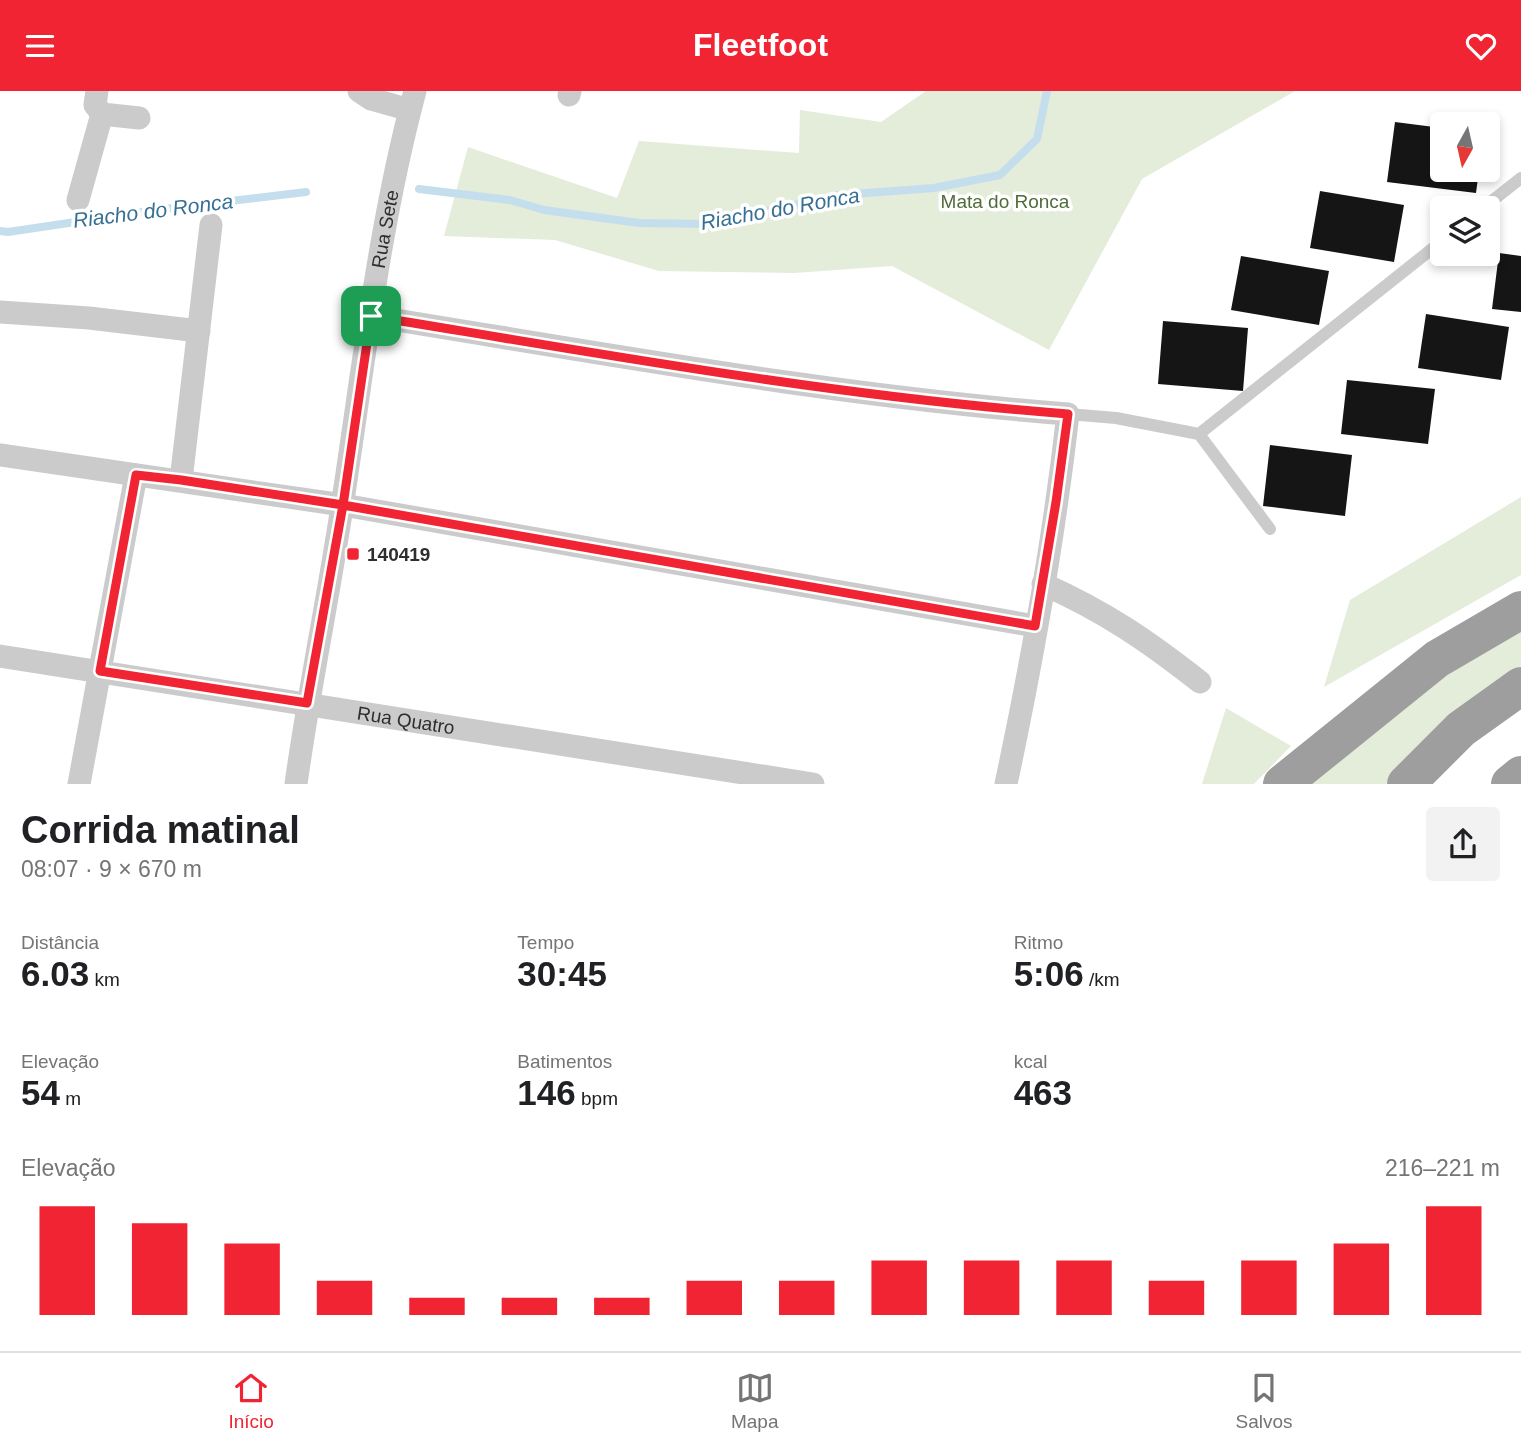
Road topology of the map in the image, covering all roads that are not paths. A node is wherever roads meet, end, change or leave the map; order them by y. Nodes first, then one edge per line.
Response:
1 (97, 91) edge
2 (359, 91) edge
3 (412, 100) edge
4 (102, 114) junction
5 (139, 118) dead end
6 (1521, 178) edge
7 (1498, 196) edge
8 (78, 200) dead end
9 (211, 225) dead end
10 (1430, 251) edge
11 (0, 312) edge
12 (371, 316) junction
13 (198, 331) junction
14 (1068, 414) junction
15 (1199, 434) junction
16 (0, 455) edge
17 (136, 475) junction
18 (181, 480) junction
19 (343, 505) junction
20 (1270, 529) dead end
21 (1043, 584) junction
22 (1521, 610) edge
23 (1035, 626) junction
24 (0, 656) edge
25 (100, 671) junction
26 (1200, 682) dead end
27 (1521, 686) edge
28 (307, 703) junction
29 (1521, 775) edge
30 (79, 784) edge
31 (296, 784) edge
32 (813, 784) edge
33 (1006, 784) edge
34 (1282, 784) edge
35 (1406, 784) edge
36 (1510, 784) edge

1 - 4 street
2 - 3 street
3 - 12 street, Rua Sete
4 - 5 street
4 - 8 street
6 - 7 lane
9 - 13 street
10 - 15 lane
11 - 13 street
12 - 14 street
12 - 19 street, Rua Sete
13 - 18 street
14 - 15 lane
14 - 21 street
15 - 20 lane
16 - 17 street
17 - 18 street
17 - 25 street
18 - 19 street
19 - 23 street
19 - 28 street, Rua Sete
21 - 23 street
21 - 26 street
22 - 34 highway
23 - 33 street
24 - 25 street, Rua Quatro
25 - 28 street, Rua Quatro
25 - 30 street
27 - 35 highway
28 - 31 street, Rua Sete
28 - 32 street, Rua Quatro
29 - 36 highway

